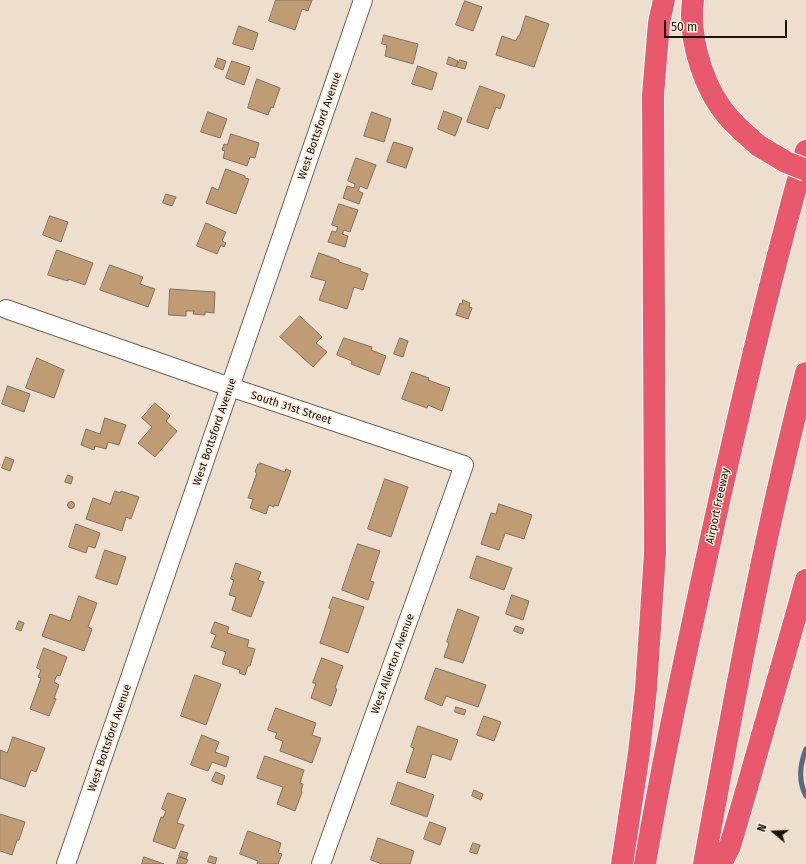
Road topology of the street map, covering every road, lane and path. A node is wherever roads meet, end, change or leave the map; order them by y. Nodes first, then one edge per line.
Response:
1 (363, 0) edge
2 (664, 0) edge
3 (694, 0) edge
4 (806, 152) edge
5 (806, 170) edge
6 (6, 309) dead end
7 (806, 373) edge
8 (230, 387) junction
9 (464, 465) joint
10 (806, 580) edge
11 (66, 864) edge
12 (321, 864) edge
13 (622, 864) edge
14 (645, 864) edge
15 (704, 864) edge
16 (721, 864) edge

1 - 8 street, West Bottsford Avenue
2 - 13 highway
3 - 5 highway, bridge
4 - 14 highway, Airport Freeway
6 - 8 street, South 31st Street
7 - 15 highway
8 - 9 street, South 31st Street
8 - 11 street, West Bottsford Avenue
9 - 12 street, West Allerton Avenue
10 - 16 highway

